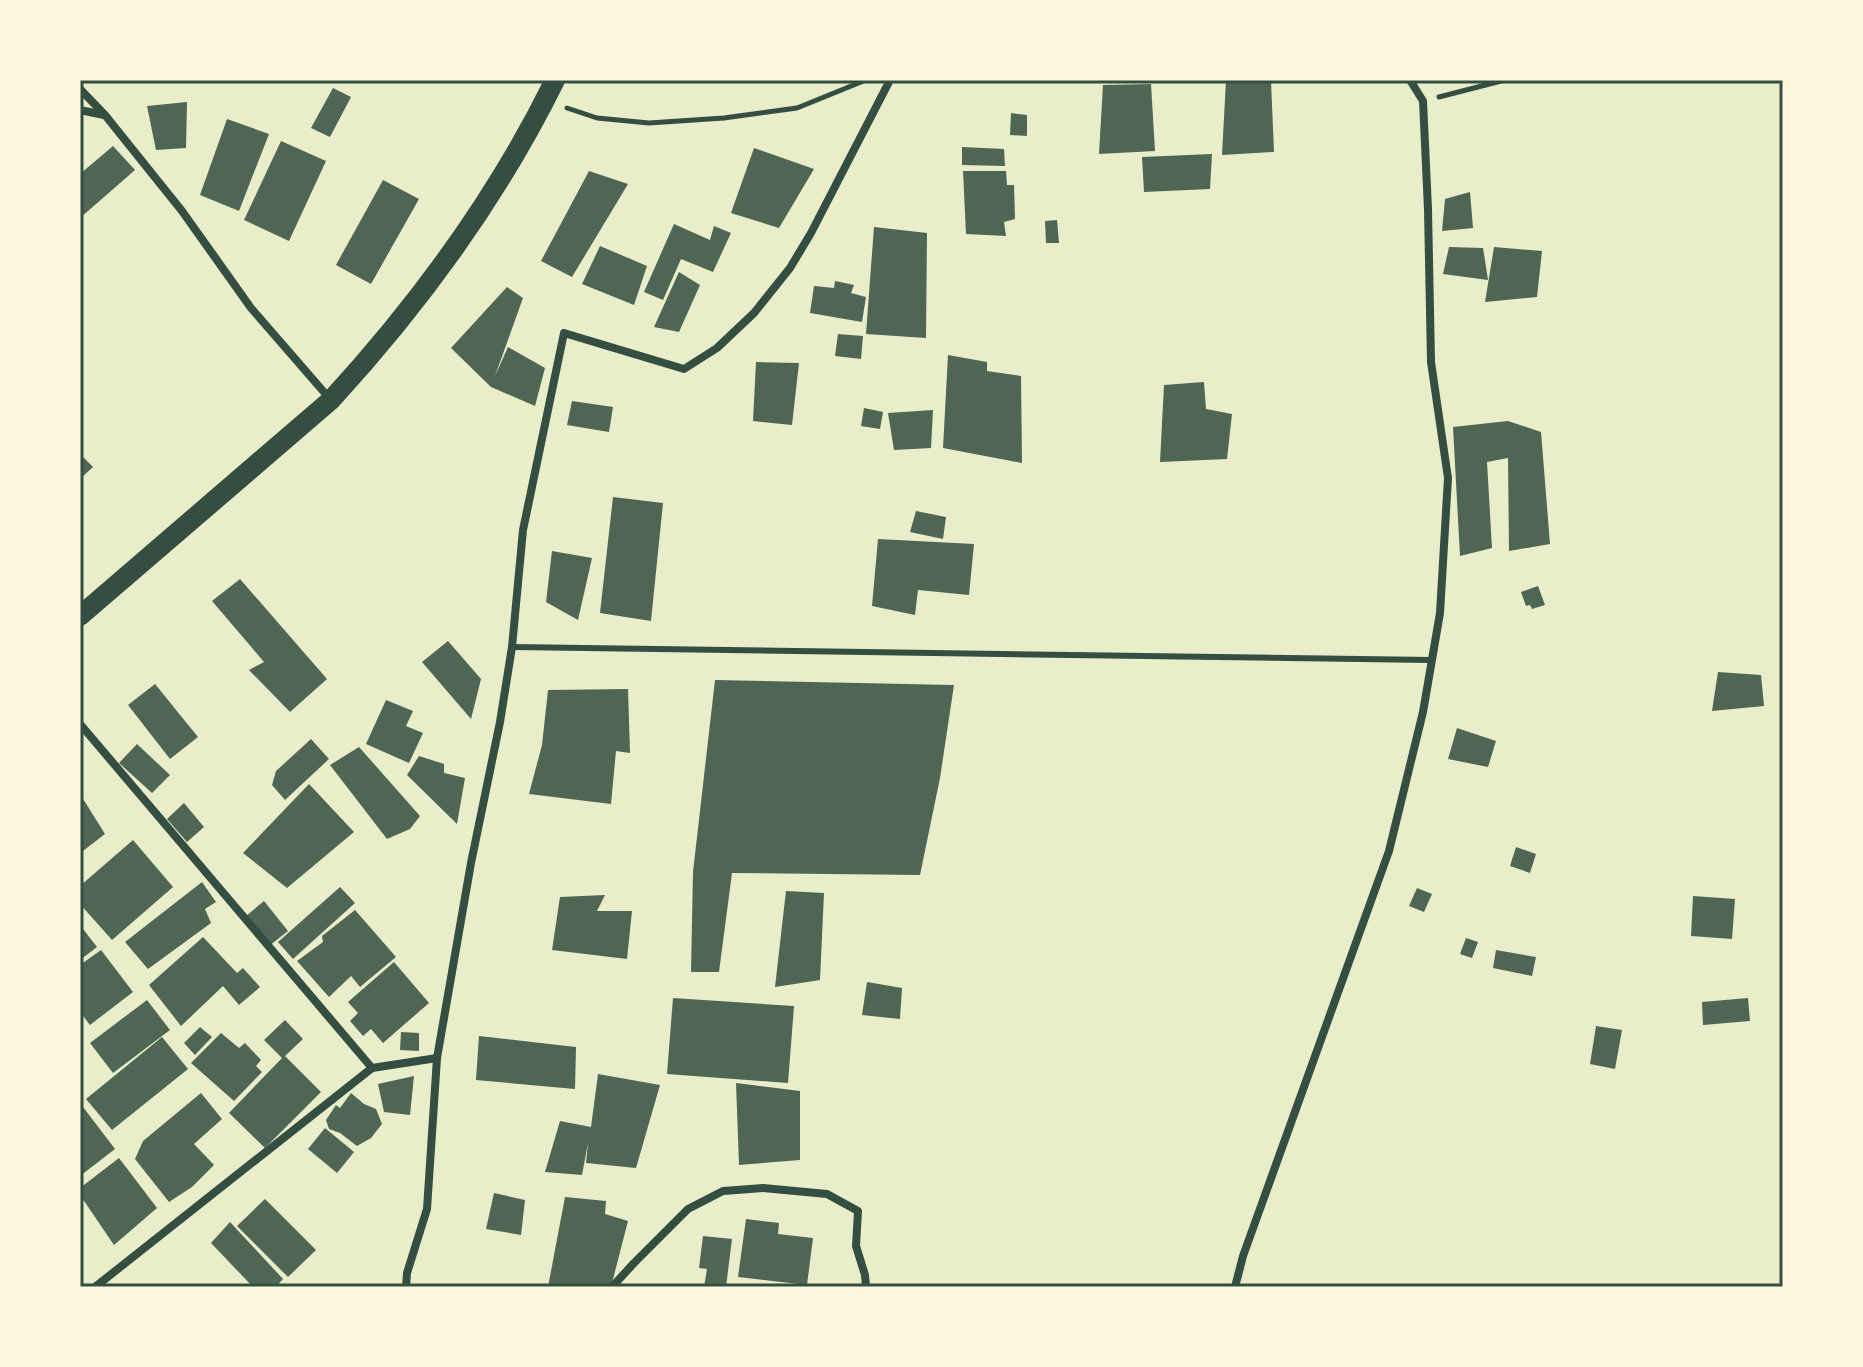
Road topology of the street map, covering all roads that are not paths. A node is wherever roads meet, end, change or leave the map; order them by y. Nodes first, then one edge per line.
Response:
1 (555, 80) edge
2 (890, 80) edge
3 (1410, 80) edge
4 (80, 89) edge
5 (80, 110) edge
6 (105, 115) junction
7 (331, 400) junction
8 (80, 616) edge
9 (512, 647) junction
10 (1431, 660) junction
11 (80, 724) edge
12 (437, 1058) junction
13 (372, 1068) junction
14 (95, 1287) edge
15 (406, 1287) edge
16 (612, 1287) edge
17 (866, 1287) edge
18 (1235, 1287) edge

1 - 7 main road
2 - 9 street
3 - 10 street
4 - 6 street
5 - 6 street
6 - 7 street
7 - 8 main road
9 - 10 lane
9 - 12 street
10 - 18 street
11 - 13 street
12 - 13 street
12 - 15 street
13 - 14 street
16 - 17 street

